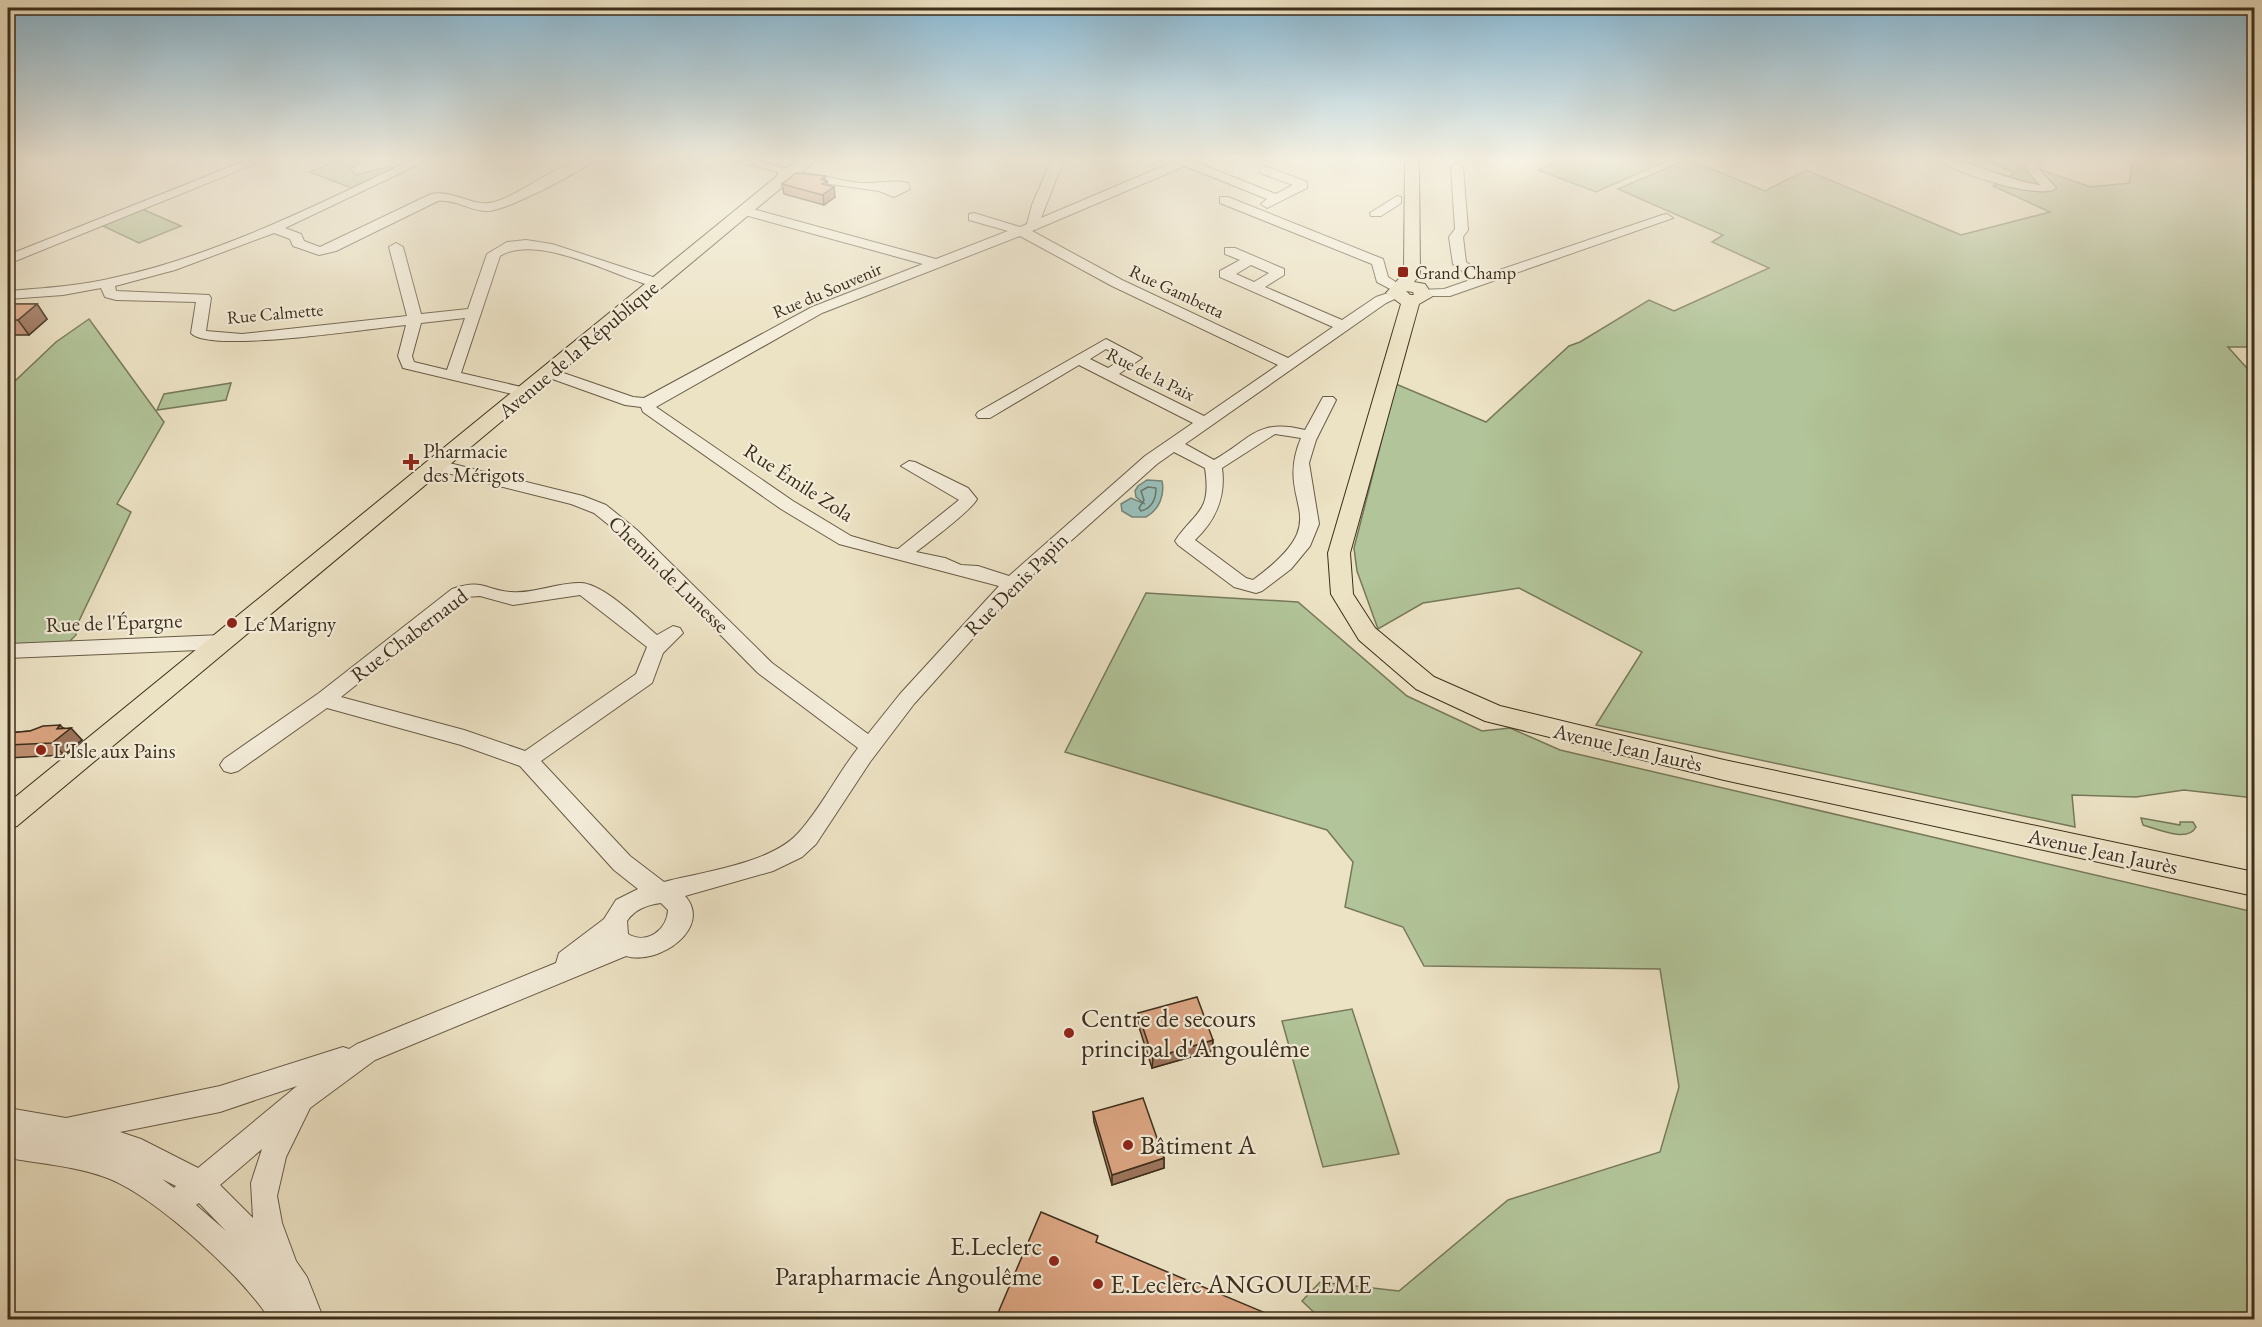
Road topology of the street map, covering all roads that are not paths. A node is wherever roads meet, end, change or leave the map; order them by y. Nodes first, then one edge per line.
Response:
1 (106, 221) edge
2 (288, 221) edge
3 (386, 221) edge
4 (733, 221) edge
5 (781, 221) edge
6 (993, 221) edge
7 (1031, 221) edge
8 (1045, 221) edge
9 (1276, 221) edge
10 (1411, 221) edge
11 (1461, 221) edge
12 (1658, 221) edge
13 (273, 228) junction
14 (1028, 228) junction
15 (396, 247) dead end
16 (1230, 251) dead end
17 (8, 260) edge
18 (1250, 260) junction
19 (937, 264) junction
20 (1484, 280) junction
21 (657, 283) junction
22 (107, 284) junction
23 (1255, 287) junction
24 (1409, 289) junction
25 (8, 295) edge
26 (473, 313) junction
27 (415, 319) junction
28 (1343, 326) junction
29 (1079, 359) junction
30 (1288, 364) junction
31 (549, 373) junction
32 (1108, 374) junction
33 (453, 375) junction
34 (525, 392) junction
35 (1328, 400) dead end
36 (647, 403) junction
37 (984, 415) dead end
38 (1205, 423) junction
39 (1311, 436) junction
40 (1174, 445) junction
41 (437, 465) junction
42 (909, 466) dead end
43 (1214, 466) junction
44 (902, 555) junction
45 (1012, 584) junction
46 (222, 642) junction
47 (8, 651) edge
48 (326, 698) junction
49 (870, 746) junction
50 (527, 760) junction
51 (231, 765) dead end
52 (8, 818) edge
53 (622, 863) junction
54 (701, 881) junction
55 (2254, 884) edge
56 (661, 893) junction
57 (627, 903) junction
58 (680, 906) junction
59 (619, 936) junction
60 (366, 1052) junction
61 (302, 1098) junction
62 (8, 1121) edge
63 (64, 1130) junction
64 (8, 1144) edge
65 (199, 1184) junction
66 (174, 1206) junction
67 (284, 1269) junction
68 (287, 1320) edge
69 (310, 1320) edge

1 - 17 street
2 - 13 street
3 - 13 street
4 - 21 main road, Avenue de la République
5 - 19 street
6 - 14 street, Rue Gambetta
7 - 14 street
8 - 14 street, Rue du Souvenir
9 - 24 street
10 - 24 main road, Avenue Jean Jaurès
11 - 20 street
12 - 20 street
13 - 22 street
14 - 19 street, Rue du Souvenir
14 - 30 street, Rue Gambetta
15 - 27 street
16 - 18 street
18 - 23 street
18 - 23 street
19 - 36 street, Rue du Souvenir
20 - 24 street
21 - 26 street
21 - 31 main road, Avenue de la République
22 - 25 street
22 - 27 street, Rue Calmette
23 - 28 street
24 - 28 street, Rue Denis Papin
24 - 55 main road, Avenue Jean Jaurès
26 - 27 street
26 - 33 street
27 - 33 street
28 - 30 street, Rue Denis Papin
29 - 32 street, Rue de la Paix
29 - 32 street
29 - 37 street
30 - 38 street, Rue Denis Papin
31 - 34 main road, Avenue de la République
31 - 36 street
32 - 38 street, Rue de la Paix
33 - 34 street
34 - 41 main road, Avenue de la République
35 - 39 street
36 - 44 street, Rue Émile Zola
38 - 40 street, Rue Denis Papin
39 - 43 street
39 - 43 street
40 - 43 street
40 - 45 street, Rue Denis Papin
41 - 46 main road, Avenue de la République
41 - 49 street, Chemin de Lunesse
42 - 44 street
44 - 45 street, Rue Émile Zola
45 - 49 street, Rue Denis Papin
46 - 47 street, Rue de l'Épargne
46 - 52 main road, Avenue de la République
48 - 50 street, Rue Chabernaud
48 - 50 street, Rue Chabernaud
48 - 51 street, Rue Chabernaud
49 - 54 street, Rue Denis Papin
50 - 53 street, Rue Chabernaud
53 - 56 street, Rue Chabernaud
53 - 57 street
54 - 56 street, Rue Denis Papin
54 - 58 street
56 - 57 street
56 - 58 street
57 - 59 street
58 - 59 street
59 - 60 street
60 - 61 street
60 - 63 street
61 - 65 street
61 - 67 street
62 - 63 street
63 - 65 street
64 - 66 street
65 - 66 street
65 - 67 street
66 - 68 street
67 - 69 street

